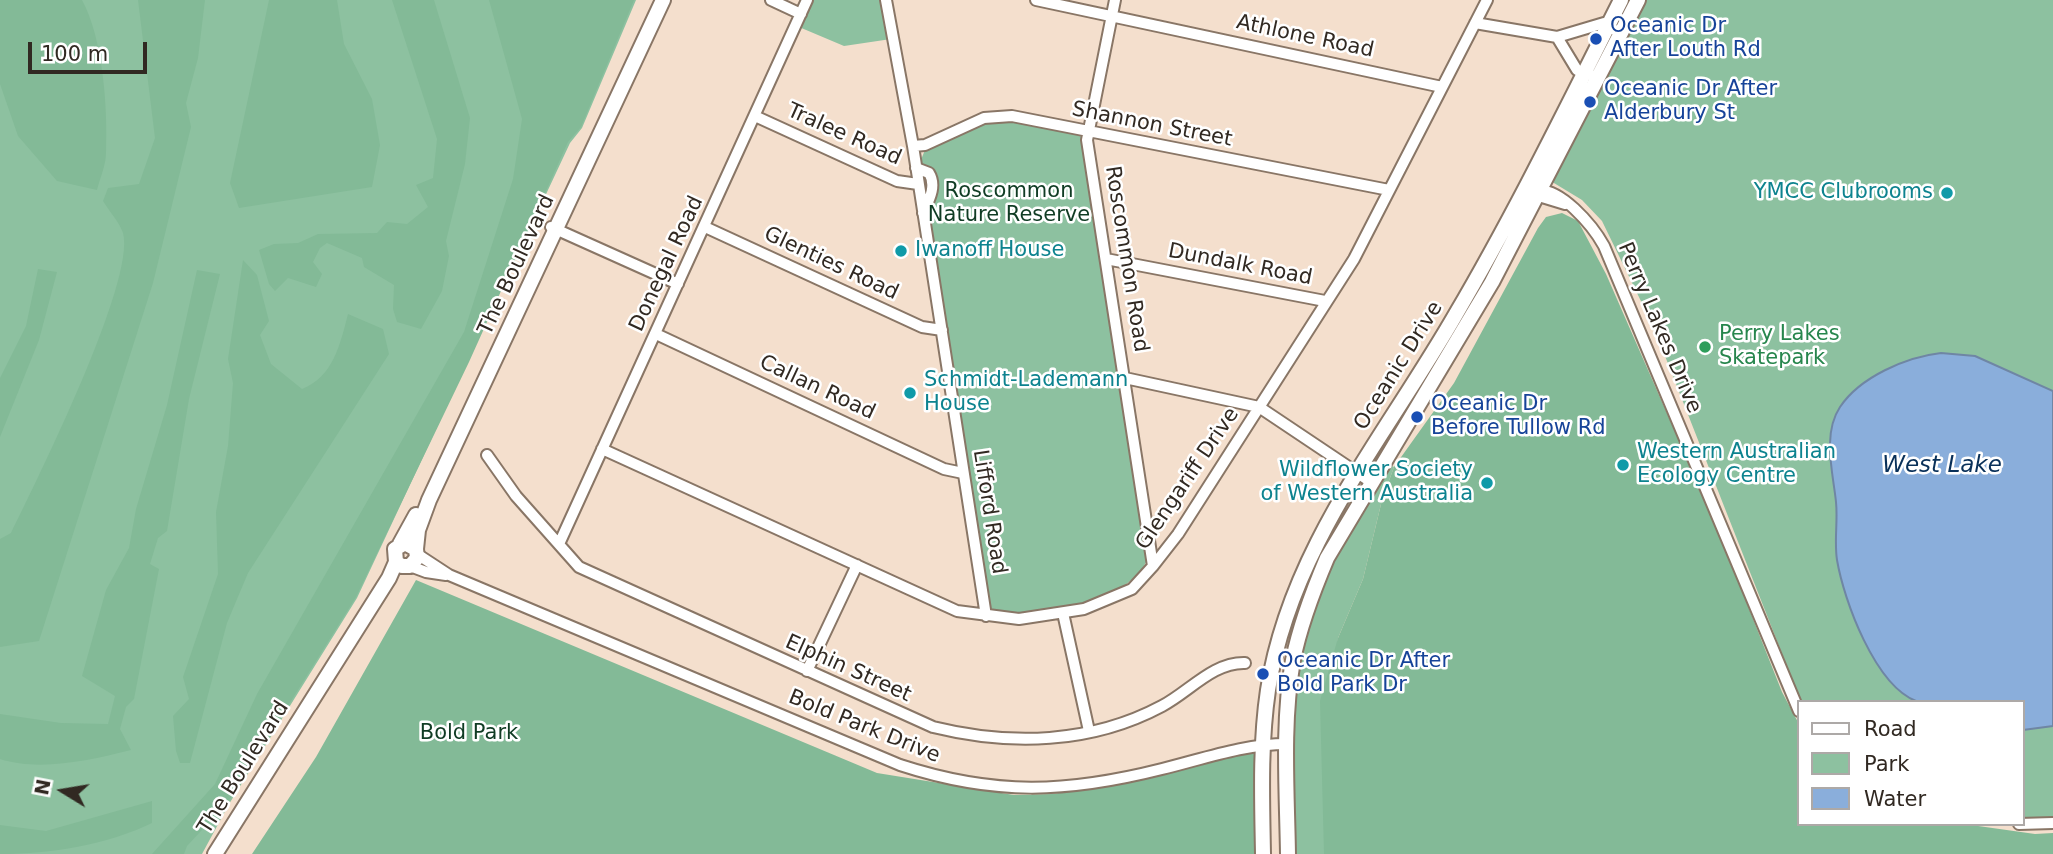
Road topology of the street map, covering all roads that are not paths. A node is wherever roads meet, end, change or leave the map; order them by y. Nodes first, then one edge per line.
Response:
1 (654, 0) edge
2 (663, 0) edge
3 (771, 0) edge
4 (807, 0) edge
5 (886, 0) edge
6 (1036, 0) edge
7 (1115, 0) edge
8 (1487, 0) edge
9 (1622, 0) edge
10 (1638, 0) edge
11 (801, 14) junction
12 (1111, 15) junction
13 (1475, 23) junction
14 (1608, 26) junction
15 (1557, 37) junction
16 (1619, 37) junction
17 (1584, 73) junction
18 (1600, 74) junction
19 (1442, 87) junction
20 (757, 117) junction
21 (1087, 132) junction
22 (913, 146) junction
23 (1534, 167) junction
24 (916, 169) junction
25 (918, 184) junction
26 (1389, 190) junction
27 (1539, 190) junction
28 (923, 214) junction
29 (1508, 218) junction
30 (705, 227) junction
31 (555, 229) junction
32 (1106, 259) junction
33 (678, 284) junction
34 (1325, 301) junction
35 (942, 330) junction
36 (656, 334) junction
37 (1125, 378) junction
38 (1259, 407) junction
39 (602, 449) junction
40 (487, 455) dead end
41 (1357, 472) junction
42 (963, 473) junction
43 (1371, 482) junction
44 (559, 544) junction
45 (409, 559) junction
46 (857, 565) junction
47 (1153, 566) junction
48 (1063, 613) junction
49 (986, 615) junction
50 (1245, 663) dead end
51 (807, 671) junction
52 (1798, 709) edge
53 (1089, 732) junction
54 (1262, 744) junction
55 (1287, 744) junction
56 (2053, 823) edge
57 (2025, 824) edge
58 (215, 854) edge
59 (225, 854) edge
60 (1263, 854) edge
61 (1288, 854) edge

1 - 31 main road, The Boulevard
2 - 31 main road, The Boulevard
3 - 11 street
4 - 11 street, Donegal Road
5 - 22 street, Lifford Road
6 - 12 street, Athlone Road
7 - 12 street, Roscommon Road
8 - 13 street, Glengariff Drive
9 - 14 main road, Oceanic Drive
10 - 16 main road, Oceanic Drive
11 - 20 street, Donegal Road
12 - 19 street, Athlone Road
12 - 21 street, Roscommon Road
13 - 15 street
13 - 19 street, Glengariff Drive
14 - 15 street
14 - 16 street
14 - 17 main road, Oceanic Drive
15 - 17 street
16 - 18 main road, Oceanic Drive
17 - 18 street
17 - 23 main road, Oceanic Drive
18 - 27 main road, Oceanic Drive
19 - 26 street, Glengariff Drive
20 - 25 street, Tralee Road
20 - 30 street, Donegal Road
21 - 22 street, Shannon Street
21 - 26 street, Shannon Street
21 - 32 street, Roscommon Road
22 - 24 street, Lifford Road
23 - 27 street
23 - 29 main road, Oceanic Drive
24 - 25 street, Lifford Road
24 - 28 street
25 - 28 street, Lifford Road
26 - 34 street, Glengariff Drive
27 - 29 street
27 - 43 main road, Oceanic Drive
27 - 52 street, Perry Lakes Drive
28 - 35 street, Lifford Road
29 - 41 main road, Oceanic Drive
30 - 33 street, Donegal Road
30 - 35 street, Glenties Road
31 - 33 street
31 - 45 main road, The Boulevard
31 - 45 main road, The Boulevard
32 - 34 street, Dundalk Road
32 - 37 street, Roscommon Road
33 - 36 street, Donegal Road
34 - 38 street, Glengariff Drive
35 - 42 street, Lifford Road
36 - 39 street, Donegal Road
36 - 42 street, Callan Road
37 - 38 street
37 - 47 street, Roscommon Road
38 - 41 street
38 - 47 street, Glengariff Drive
39 - 44 street, Donegal Road
39 - 46 street, Glengariff Drive
40 - 44 street, Elphin Street
41 - 43 street
41 - 54 main road, Oceanic Drive
42 - 49 street, Lifford Road
43 - 55 main road, Oceanic Drive
44 - 51 street, Elphin Street
45 - 54 street, Bold Park Drive
45 - 58 main road, The Boulevard
45 - 59 main road, The Boulevard
46 - 49 street, Glengariff Drive
46 - 51 street
47 - 48 street, Glengariff Drive
48 - 49 street, Glengariff Drive
48 - 53 street
50 - 53 street, Elphin Street
51 - 53 street, Elphin Street
54 - 55 street, Bold Park Drive
54 - 60 main road, Oceanic Drive
55 - 61 main road, Oceanic Drive
56 - 57 street

